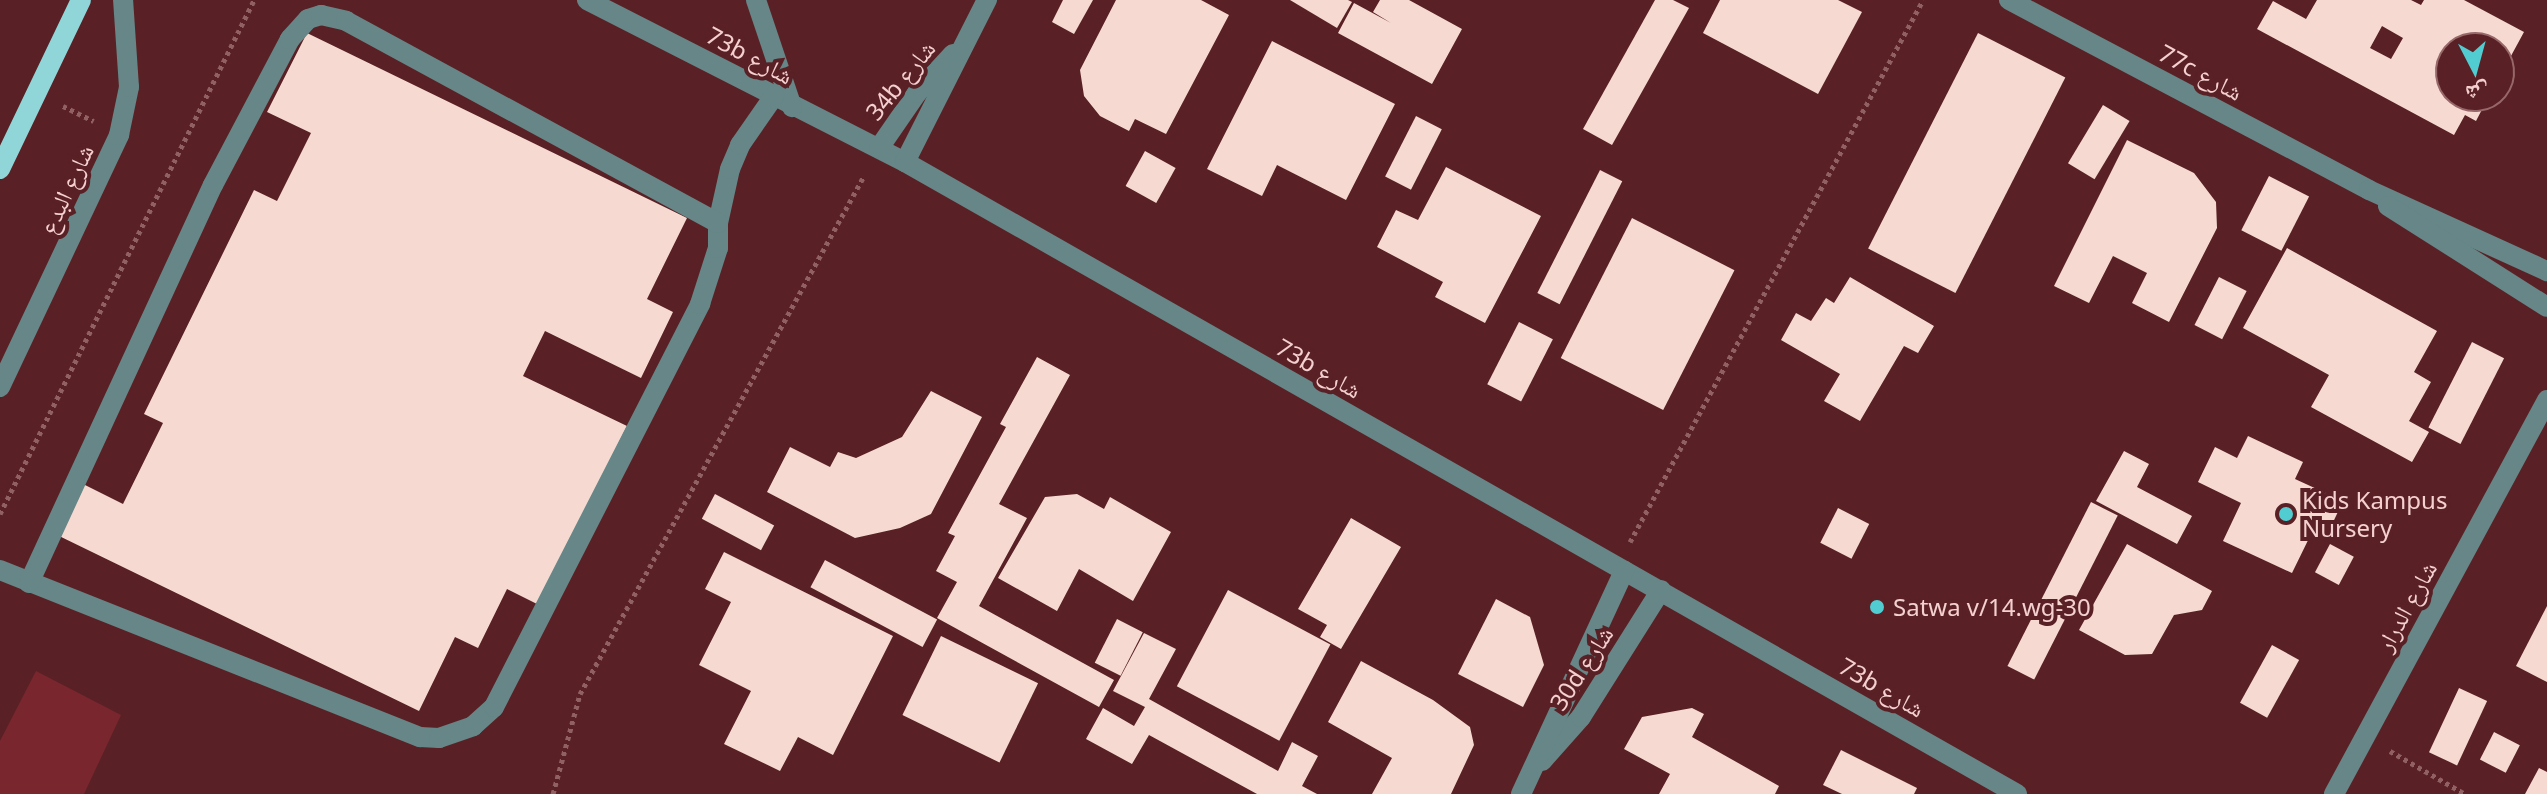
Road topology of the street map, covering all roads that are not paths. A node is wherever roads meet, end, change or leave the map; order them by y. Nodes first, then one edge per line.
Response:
1 (81, 0) edge
2 (123, 0) edge
3 (587, 0) edge
4 (756, 0) edge
5 (987, 0) edge
6 (2009, 0) edge
7 (962, 46) junction
8 (774, 96) junction
9 (792, 107) junction
10 (879, 148) junction
11 (905, 162) junction
12 (0, 169) edge
13 (2369, 190) junction
14 (718, 223) junction
15 (2547, 271) edge
16 (2547, 307) edge
17 (0, 387) edge
18 (2547, 400) edge
19 (1620, 569) junction
20 (0, 570) edge
21 (29, 583) junction
22 (1661, 590) junction
23 (1536, 767) junction
24 (1521, 794) edge
25 (2017, 794) edge
26 (2334, 794) edge

1 - 12 main road
2 - 17 street, شارع البدع
3 - 8 street, 73b شارع
4 - 9 street
5 - 7 street, 34b شارع
6 - 13 street, 77c شارع
7 - 10 street, 34b شارع
7 - 11 street, 34b شارع
8 - 9 street, 73b شارع
8 - 14 street
9 - 10 street, 73b شارع
10 - 11 street, 73b شارع
11 - 19 street, 73b شارع
13 - 15 street, 77c شارع
13 - 16 street, 77c شارع
14 - 21 street
14 - 21 street
18 - 26 street, شارع الدرار
19 - 22 street, 73b شارع
19 - 23 street, 30d شارع
20 - 21 street
22 - 23 street, 30d شارع
22 - 25 street, 73b شارع
23 - 24 street, 30d شارع

